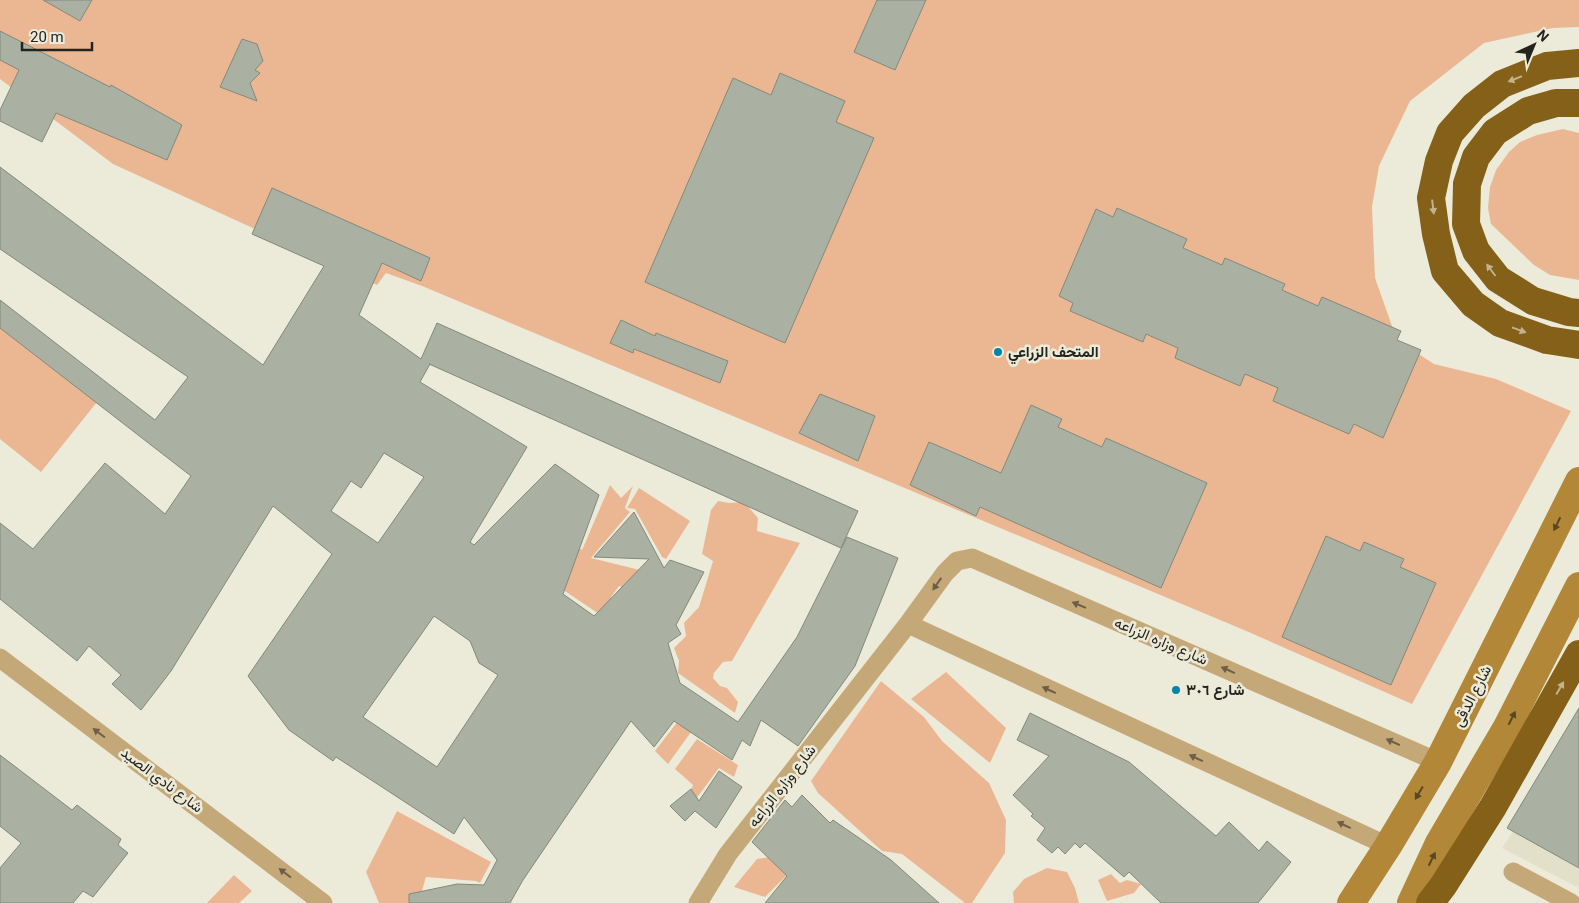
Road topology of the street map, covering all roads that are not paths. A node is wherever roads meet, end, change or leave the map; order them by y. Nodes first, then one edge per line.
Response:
1 (1579, 63) edge
2 (1567, 103) edge
3 (1579, 314) edge
4 (1579, 345) edge
5 (1579, 481) edge
6 (1579, 586) edge
7 (908, 624) junction
8 (1579, 654) edge
9 (0, 658) edge
10 (1438, 762) junction
11 (1388, 846) junction
12 (1513, 872) dead end
13 (323, 903) edge
14 (698, 903) edge
15 (1350, 903) edge
16 (1411, 903) edge
17 (1430, 903) edge
18 (1571, 903) edge

1 -> 4 highway
3 -> 2 highway
5 -> 10 main road, شارع الدقى
16 -> 6 main road
10 -> 7 street, شارع وزاره الزراعه
11 -> 7 street
7 - 14 street, شارع وزاره الزراعه
17 -> 8 highway
13 -> 9 street, شارع نادي الصيد
10 -> 11 main road, شارع الدقى
11 - 15 main road, شارع الدقى
12 - 18 street

